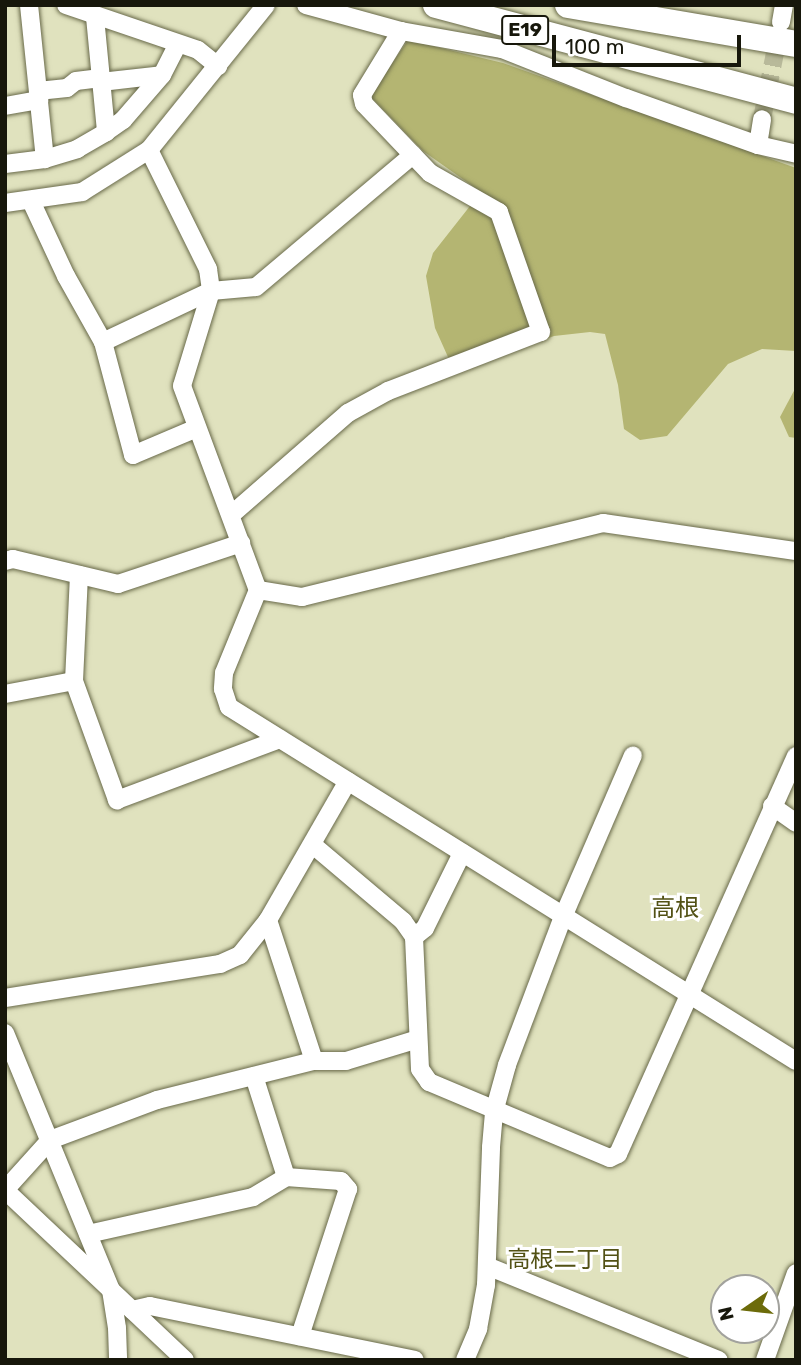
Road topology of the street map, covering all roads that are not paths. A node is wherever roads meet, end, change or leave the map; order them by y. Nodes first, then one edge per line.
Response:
1 (29, 5) edge
2 (66, 5) edge
3 (266, 5) edge
4 (306, 5) edge
5 (436, 5) edge
6 (568, 5) edge
7 (95, 17) junction
8 (787, 21) edge
9 (657, 22) junction
10 (401, 31) junction
11 (178, 44) junction
12 (796, 44) edge
13 (615, 53) junction
14 (218, 66) junction
15 (162, 75) junction
16 (101, 80) junction
17 (796, 88) edge
18 (38, 96) junction
19 (796, 101) edge
20 (5, 106) edge
21 (762, 119) tunnel mouth
22 (106, 132) junction
23 (758, 145) junction
24 (149, 150) junction
25 (796, 154) edge
26 (412, 155) junction
27 (45, 159) junction
28 (5, 164) edge
29 (31, 201) junction
30 (5, 203) edge
31 (211, 291) junction
32 (103, 342) junction
33 (197, 428) junction
34 (231, 515) junction
35 (241, 543) junction
36 (796, 551) edge
37 (5, 561) edge
38 (79, 575) junction
39 (258, 590) junction
40 (74, 681) junction
41 (5, 694) edge
42 (280, 739) junction
43 (633, 755) dead end
44 (796, 755) edge
45 (348, 781) junction
46 (772, 806) junction
47 (796, 822) edge
48 (313, 845) junction
49 (462, 853) junction
50 (563, 917) junction
51 (268, 920) junction
52 (414, 937) junction
53 (689, 994) junction
54 (5, 998) edge
55 (5, 1033) edge
56 (418, 1039) junction
57 (314, 1061) junction
58 (796, 1061) edge
59 (254, 1076) junction
60 (494, 1112) junction
61 (50, 1140) junction
62 (286, 1177) junction
63 (5, 1190) edge
64 (88, 1234) junction
65 (488, 1266) junction
66 (796, 1273) edge
67 (111, 1290) junction
68 (132, 1310) junction
69 (300, 1336) junction
70 (118, 1360) edge
71 (185, 1360) edge
72 (415, 1360) edge
73 (465, 1360) edge
74 (719, 1360) edge
75 (765, 1360) edge

1 - 18 street
2 - 7 street
3 - 14 street
4 - 10 street
5 - 13 highway, E19
6 - 9 highway, E19
7 - 11 street
7 - 16 street
8 - 9 highway
9 - 12 highway
10 - 23 street
10 - 26 street
11 - 14 street
11 - 15 street
13 - 17 highway, E19
13 - 19 highway, E19
14 - 24 street
15 - 16 street
15 - 22 street
16 - 18 street
16 - 22 street
18 - 20 street
18 - 27 street
21 - 23 street
22 - 27 street
23 - 25 street
24 - 29 street
24 - 31 street
26 - 31 street
26 - 34 street
27 - 28 street
29 - 30 street
29 - 32 street
31 - 32 street
31 - 33 street
32 - 33 street
33 - 34 street
34 - 35 street
35 - 38 street
35 - 39 street
36 - 39 street
37 - 38 street
38 - 40 street
39 - 42 street
40 - 41 street
40 - 42 street
42 - 45 street
43 - 50 street
44 - 46 street
45 - 48 street
45 - 49 street
46 - 47 street
46 - 53 street
48 - 51 street
48 - 52 street
49 - 50 street
49 - 52 street
50 - 53 street
50 - 60 street
51 - 54 street
51 - 57 street
52 - 56 street
53 - 58 street
53 - 60 street
55 - 61 street
56 - 57 street
56 - 60 street
57 - 59 street
59 - 61 street
59 - 62 street
60 - 65 street
61 - 63 street
61 - 64 street
62 - 64 street
62 - 69 street
63 - 67 street
64 - 67 street
65 - 73 street
65 - 74 street
66 - 75 street
67 - 68 street
67 - 70 street
68 - 69 street
68 - 71 street
69 - 72 street

